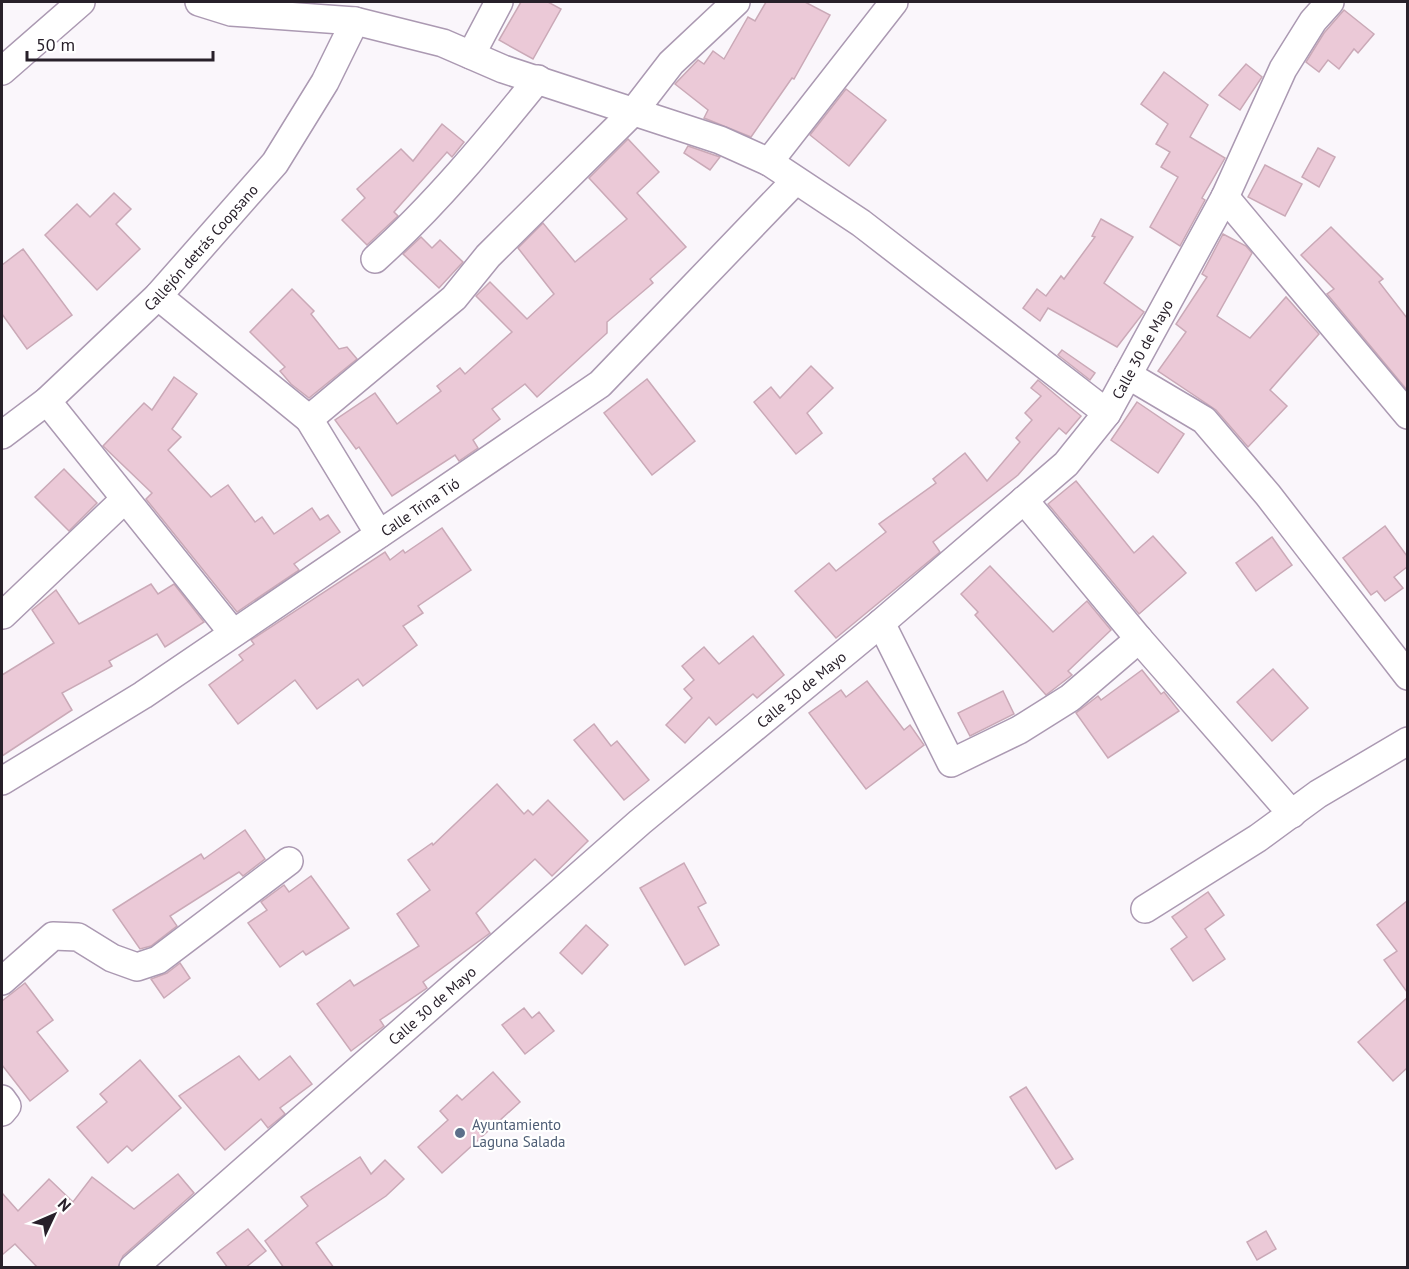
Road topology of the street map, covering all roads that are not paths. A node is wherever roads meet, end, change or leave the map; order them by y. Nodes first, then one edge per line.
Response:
1 (81, 2) edge
2 (200, 2) edge
3 (499, 2) edge
4 (736, 2) edge
5 (894, 2) edge
6 (1330, 2) edge
7 (355, 21) junction
8 (471, 55) junction
9 (2, 71) edge
10 (538, 79) junction
11 (634, 111) junction
12 (769, 162) junction
13 (795, 181) junction
14 (1225, 197) junction
15 (375, 259) dead end
16 (158, 296) junction
17 (1128, 375) junction
18 (47, 401) junction
19 (1107, 413) junction
20 (1407, 416) edge
21 (309, 419) junction
22 (2, 435) edge
23 (126, 499) junction
24 (1024, 500) junction
25 (379, 534) junction
26 (3, 615) edge
27 (881, 623) junction
28 (233, 633) junction
29 (1139, 639) junction
30 (1407, 676) edge
31 (1407, 741) edge
32 (2, 781) edge
33 (1292, 814) junction
34 (289, 861) dead end
35 (1144, 909) dead end
36 (2, 981) edge
37 (2, 1099) edge
38 (2, 1112) edge
39 (133, 1268) edge

1 - 9 street
2 - 7 street
3 - 8 street
4 - 11 street
5 - 12 street
6 - 14 street, Calle 30 de Mayo
7 - 8 street
7 - 16 street, Callejón detrás Coopsano
8 - 10 street
10 - 11 street
10 - 15 street
11 - 12 street
11 - 21 street
12 - 13 street
13 - 19 street
13 - 25 street, Calle Trina Tió
14 - 17 street, Calle 30 de Mayo
14 - 20 street
16 - 18 street, Callejón detrás Coopsano
16 - 21 street
17 - 19 street, Calle 30 de Mayo
17 - 30 street
18 - 22 street, Callejón detrás Coopsano
18 - 23 street
19 - 24 street, Calle 30 de Mayo
21 - 25 street
23 - 26 street
23 - 28 street
24 - 27 street, Calle 30 de Mayo
24 - 29 street
25 - 28 street, Calle Trina Tió
27 - 29 street
27 - 39 street, Calle 30 de Mayo
28 - 32 street, Calle Trina Tió
29 - 33 street
31 - 33 street
33 - 35 street
34 - 36 street
37 - 38 street

